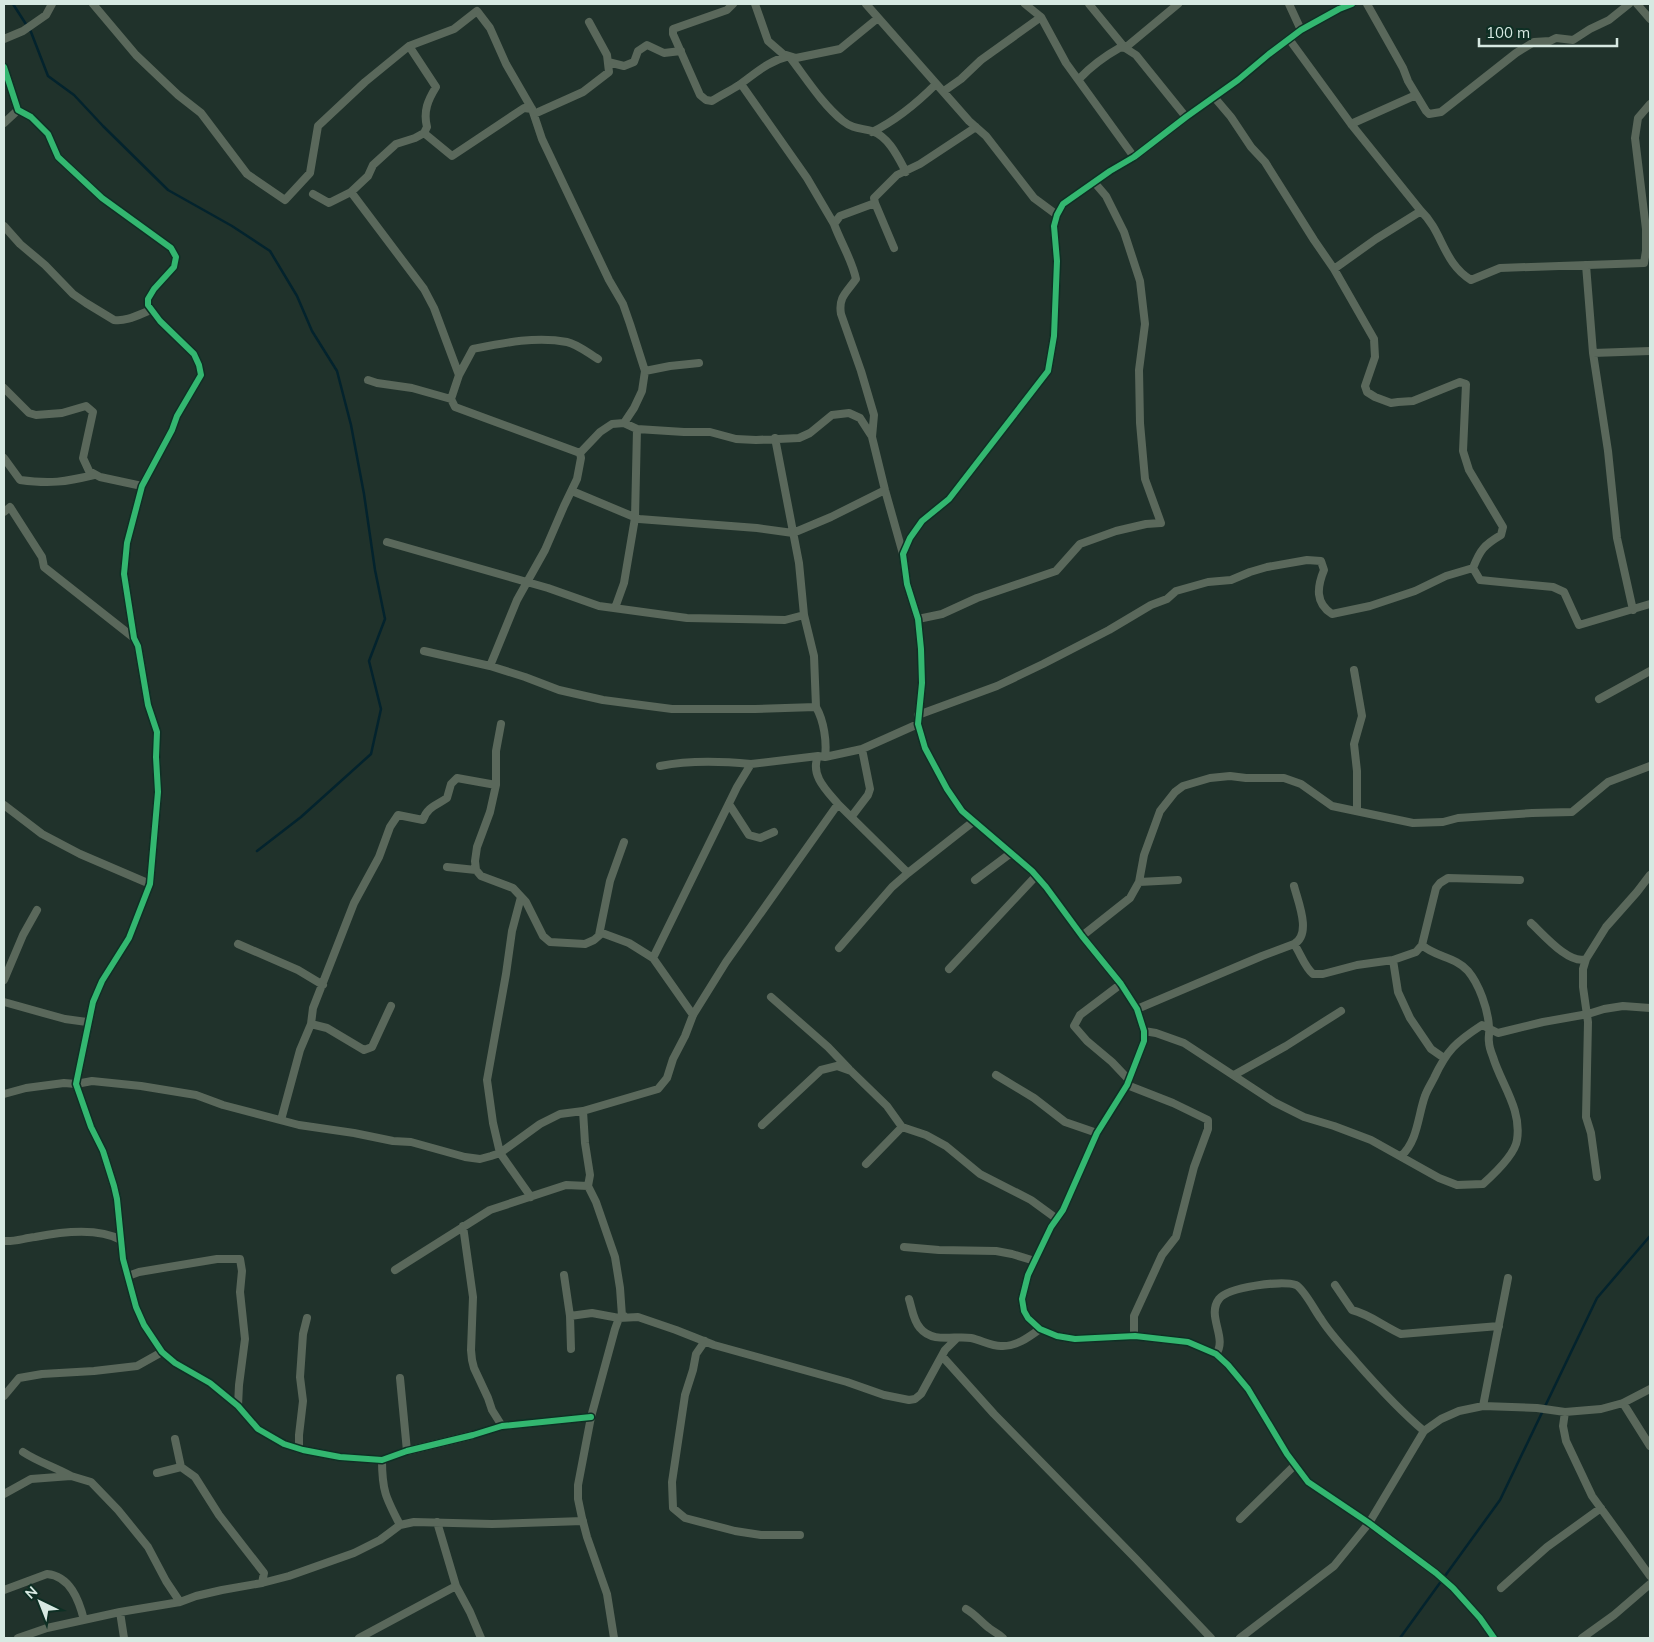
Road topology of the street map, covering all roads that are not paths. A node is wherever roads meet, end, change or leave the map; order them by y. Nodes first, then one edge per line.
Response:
1 (52, 4) edge
2 (93, 4) edge
3 (733, 4) edge
4 (755, 4) edge
5 (866, 4) edge
6 (1025, 4) edge
7 (1090, 4) edge
8 (1178, 4) edge
9 (1289, 4) edge
10 (1352, 4) edge
11 (1367, 4) edge
12 (1630, 4) edge
13 (1637, 4) edge
14 (475, 7) edge
15 (1041, 17) junction
16 (878, 18) junction
17 (1650, 19) edge
18 (589, 22) dead end
19 (1301, 30) junction
20 (1289, 39) junction
21 (4, 40) edge
22 (409, 46) junction
23 (1125, 48) junction
24 (681, 51) junction
25 (789, 56) junction
26 (608, 62) junction
27 (4, 67) edge
28 (1079, 79) junction
29 (741, 84) junction
30 (936, 84) junction
31 (944, 91) junction
32 (1416, 95) junction
33 (1214, 97) junction
34 (1650, 104) edge
35 (18, 110) junction
36 (533, 112) junction
37 (1186, 116) junction
38 (4, 123) edge
39 (1351, 124) junction
40 (976, 128) junction
41 (872, 132) junction
42 (424, 133) junction
43 (1134, 157) junction
44 (906, 172) junction
45 (1094, 182) junction
46 (351, 192) junction
47 (313, 194) dead end
48 (875, 202) junction
49 (1421, 212) junction
50 (1057, 215) junction
51 (834, 224) junction
52 (4, 226) edge
53 (894, 248) dead end
54 (1586, 265) junction
55 (1334, 268) junction
56 (151, 310) junction
57 (1650, 351) edge
58 (1593, 353) junction
59 (598, 358) dead end
60 (699, 363) dead end
61 (645, 371) junction
62 (458, 375) junction
63 (368, 380) dead end
64 (4, 388) edge
65 (451, 399) junction
66 (624, 423) junction
67 (637, 429) junction
68 (872, 437) junction
69 (775, 438) junction
70 (580, 453) junction
71 (4, 458) edge
72 (94, 475) junction
73 (142, 486) junction
74 (885, 490) junction
75 (572, 491) junction
76 (4, 512) edge
77 (635, 518) junction
78 (794, 533) junction
79 (387, 542) dead end
80 (903, 554) junction
81 (1473, 568) junction
82 (527, 582) junction
83 (1650, 604) edge
84 (615, 608) junction
85 (1633, 610) junction
86 (804, 615) junction
87 (918, 620) junction
88 (134, 638) junction
89 (424, 651) dead end
90 (490, 666) junction
91 (1354, 670) dead end
92 (1650, 671) edge
93 (1598, 699) dead end
94 (816, 707) junction
95 (918, 715) junction
96 (501, 724) dead end
97 (918, 724) junction
98 (862, 749) junction
99 (821, 757) junction
100 (751, 764) junction
101 (660, 766) dead end
102 (1650, 766) edge
103 (496, 785) junction
104 (729, 804) junction
105 (838, 804) junction
106 (4, 805) edge
107 (1357, 811) junction
108 (852, 816) junction
109 (974, 821) junction
110 (774, 832) dead end
111 (624, 842) dead end
112 (1011, 853) junction
113 (447, 867) dead end
114 (476, 870) junction
115 (908, 872) junction
116 (1650, 875) edge
117 (1036, 876) junction
118 (975, 880) dead end
119 (1178, 880) dead end
120 (1520, 880) dead end
121 (1139, 882) junction
122 (150, 884) junction
123 (1294, 886) dead end
124 (521, 897) junction
125 (37, 910) dead end
126 (1531, 923) dead end
127 (599, 935) junction
128 (1082, 936) junction
129 (238, 944) dead end
130 (1294, 944) junction
131 (1422, 945) junction
132 (839, 948) dead end
133 (653, 958) junction
134 (1586, 959) junction
135 (1393, 960) junction
136 (949, 969) dead end
137 (4, 980) edge
138 (1121, 984) junction
139 (322, 985) junction
140 (771, 997) dead end
141 (4, 1002) edge
142 (390, 1006) dead end
143 (1650, 1008) edge
144 (1137, 1009) junction
145 (1341, 1011) dead end
146 (1588, 1014) junction
147 (693, 1015) junction
148 (87, 1022) junction
149 (312, 1024) junction
150 (1490, 1029) junction
151 (1144, 1031) junction
152 (1444, 1058) junction
153 (850, 1071) junction
154 (996, 1074) dead end
155 (1234, 1075) junction
156 (1128, 1082) junction
157 (76, 1084) junction
158 (4, 1094) edge
159 (583, 1111) junction
160 (281, 1120) junction
161 (762, 1124) dead end
162 (902, 1127) junction
163 (1097, 1133) junction
164 (500, 1152) junction
165 (1401, 1156) junction
166 (866, 1164) dead end
167 (1597, 1177) dead end
168 (588, 1186) junction
169 (531, 1197) junction
170 (1057, 1219) junction
171 (463, 1226) junction
172 (121, 1240) junction
173 (8, 1241) edge
174 (4, 1247) edge
175 (904, 1247) dead end
176 (1035, 1261) junction
177 (395, 1270) dead end
178 (564, 1275) dead end
179 (128, 1276) junction
180 (1508, 1278) dead end
181 (1335, 1285) dead end
182 (909, 1299) dead end
183 (570, 1316) junction
184 (623, 1317) junction
185 (307, 1318) dead end
186 (1499, 1326) junction
187 (1040, 1329) junction
188 (1134, 1336) junction
189 (956, 1339) junction
190 (705, 1341) junction
191 (571, 1349) dead end
192 (162, 1352) junction
193 (1216, 1354) junction
194 (942, 1356) junction
195 (400, 1378) dead end
196 (1650, 1388) edge
197 (4, 1396) edge
198 (1623, 1403) junction
199 (238, 1406) junction
200 (1483, 1406) junction
201 (1565, 1412) junction
202 (591, 1417) junction
203 (502, 1426) junction
204 (1424, 1431) junction
205 (175, 1439) dead end
206 (1650, 1446) edge
207 (299, 1449) junction
208 (407, 1451) junction
209 (23, 1452) dead end
210 (382, 1460) junction
211 (181, 1466) junction
212 (1295, 1466) junction
213 (158, 1473) dead end
214 (71, 1476) junction
215 (4, 1494) edge
216 (1601, 1508) junction
217 (1240, 1519) dead end
218 (583, 1521) junction
219 (437, 1522) junction
220 (1369, 1523) junction
221 (400, 1525) junction
222 (800, 1535) dead end
223 (1650, 1576) edge
224 (262, 1583) junction
225 (1650, 1584) edge
226 (456, 1586) junction
227 (1501, 1588) dead end
228 (4, 1590) edge
229 (180, 1602) junction
230 (966, 1609) dead end
231 (120, 1612) junction
232 (84, 1620) junction
233 (18, 1638) edge
234 (124, 1638) edge
235 (359, 1638) edge
236 (482, 1638) edge
237 (614, 1638) edge
238 (1004, 1638) edge
239 (1211, 1638) edge
240 (1240, 1638) edge
241 (1494, 1638) edge
242 (1582, 1638) edge

1 - 21 street
2 - 22 street
3 - 24 street
4 - 25 street
5 - 16 street
6 - 15 street
7 - 23 street
8 - 23 street
9 - 19 street
10 - 19 street
11 - 32 street
12 - 32 street
13 - 17 street
14 - 22 street
14 - 36 street
15 - 28 street
15 - 31 street
16 - 25 street
16 - 30 street
18 - 26 street
19 - 20 street
20 - 33 street
20 - 39 street
22 - 42 street
23 - 28 street
23 - 37 street
24 - 26 street
24 - 29 street
25 - 29 street
25 - 41 street
26 - 36 street
27 - 35 street
28 - 43 street
29 - 51 street
30 - 31 street
30 - 41 street
31 - 40 street
32 - 39 street
33 - 37 street
33 - 55 street
34 - 54 street
35 - 38 street
35 - 56 street
36 - 42 street
36 - 61 street
37 - 43 street
39 - 49 street
40 - 44 street
40 - 50 street
41 - 44 street
42 - 46 street
43 - 45 street
44 - 48 street
45 - 50 street
45 - 87 street
46 - 47 street
46 - 62 street
48 - 51 street
48 - 53 street
49 - 54 street
49 - 55 street
50 - 80 street
51 - 68 street
52 - 56 street
54 - 58 street
55 - 81 street
56 - 73 street
57 - 58 street
58 - 85 street
59 - 62 street
60 - 61 street
61 - 66 street
62 - 65 street
63 - 65 street
64 - 72 street
65 - 70 street
66 - 67 street
66 - 70 street
67 - 69 street
67 - 77 street
68 - 69 street
68 - 74 street
69 - 78 street
70 - 75 street
71 - 72 street
72 - 73 street
73 - 88 street
74 - 78 street
74 - 80 street
75 - 77 street
75 - 82 street
76 - 88 street
77 - 78 street
77 - 84 street
78 - 86 street
79 - 82 street
80 - 87 street
81 - 85 street
81 - 95 street
82 - 84 street
82 - 90 street
83 - 85 street
84 - 86 street
86 - 94 street
87 - 95 street
88 - 122 street
89 - 90 street
90 - 94 street
91 - 107 street
92 - 93 street
94 - 99 street
95 - 97 street
96 - 103 street
97 - 98 street
97 - 109 street
98 - 99 street
98 - 108 street
99 - 100 street
99 - 105 street
100 - 101 street
100 - 104 street
102 - 107 street
103 - 114 street
103 - 139 street
104 - 110 street
104 - 133 street
105 - 108 street
105 - 147 street
106 - 122 street
107 - 121 street
108 - 115 street
109 - 112 street
109 - 115 street
111 - 127 street
112 - 117 street
112 - 118 street
113 - 114 street
114 - 124 street
115 - 132 street
116 - 134 street
117 - 128 street
117 - 136 street
119 - 121 street
120 - 131 street
121 - 128 street
122 - 148 street
123 - 130 street
124 - 127 street
124 - 164 street
125 - 137 street
126 - 134 street
127 - 133 street
128 - 138 street
129 - 139 street
130 - 135 street
130 - 144 street
131 - 135 street
131 - 150 street
133 - 147 street
134 - 146 street
135 - 152 street
138 - 144 street
138 - 156 street
139 - 149 street
140 - 153 street
141 - 148 street
142 - 149 street
143 - 146 street
144 - 151 street
145 - 155 street
146 - 150 street
146 - 167 street
147 - 159 street
148 - 157 street
149 - 160 street
150 - 152 street
150 - 165 street
151 - 155 street
151 - 156 street
152 - 165 street
153 - 161 street
153 - 162 street
154 - 163 street
155 - 165 street
156 - 163 street
156 - 188 street
157 - 158 street
157 - 160 street
157 - 172 street
159 - 164 street
159 - 168 street
160 - 164 street
162 - 166 street
162 - 170 street
163 - 170 street
164 - 169 street
168 - 169 street
168 - 184 street
169 - 171 street
170 - 176 street
171 - 177 street
171 - 203 street
172 - 173 street
172 - 179 street
173 - 174 street
175 - 176 street
176 - 187 street
178 - 183 street
179 - 192 street
179 - 199 street
180 - 186 street
181 - 186 street
182 - 189 street
183 - 184 street
183 - 191 street
184 - 190 street
184 - 202 street
185 - 207 street
186 - 200 street
187 - 188 street
187 - 189 street
188 - 193 street
189 - 194 street
190 - 194 street
190 - 222 street
192 - 197 street
192 - 199 street
193 - 204 street
193 - 212 street
194 - 239 street
195 - 208 street
196 - 198 street
198 - 201 street
198 - 206 street
199 - 207 street
200 - 201 street
200 - 204 street
201 - 216 street
202 - 203 street
202 - 218 street
203 - 208 street
204 - 220 street
205 - 211 street
207 - 210 street
208 - 210 street
209 - 214 street
210 - 221 street
211 - 213 street
211 - 224 street
212 - 217 street
212 - 220 street
214 - 215 street
214 - 229 street
216 - 223 street
216 - 227 street
218 - 219 street
218 - 237 street
219 - 221 street
219 - 226 street
220 - 240 street
220 - 241 street
221 - 224 street
224 - 229 street
225 - 242 street
226 - 235 street
226 - 236 street
228 - 232 street
229 - 231 street
230 - 238 street
231 - 232 street
231 - 234 street
232 - 233 street

